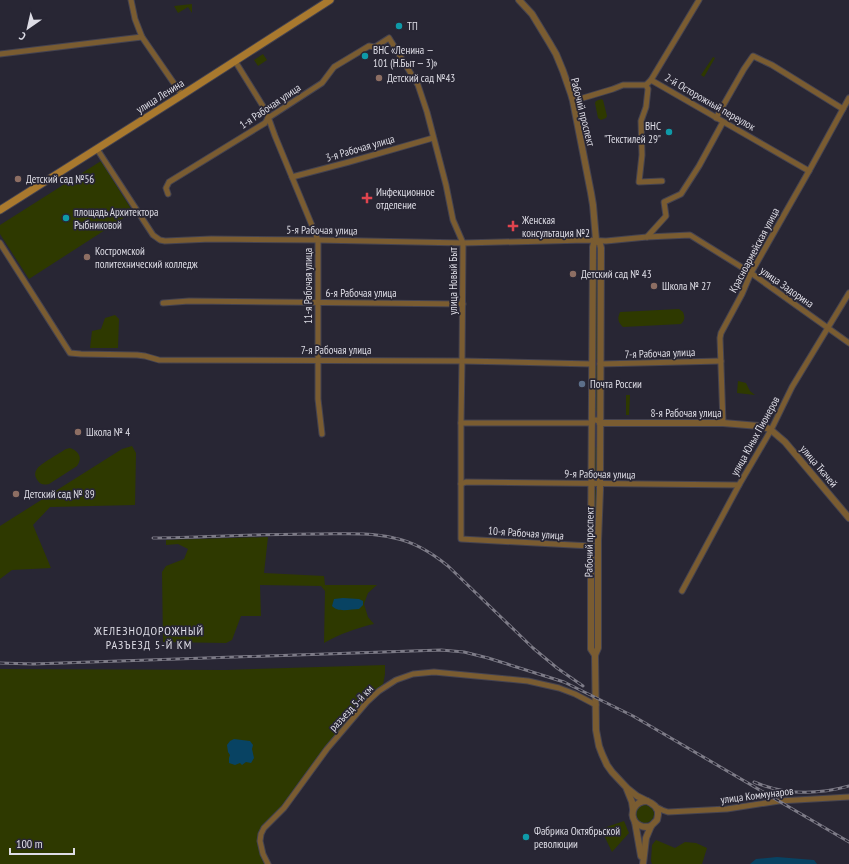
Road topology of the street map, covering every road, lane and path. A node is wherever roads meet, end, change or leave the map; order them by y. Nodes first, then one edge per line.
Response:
1 (131, 0) edge
2 (330, 0) edge
3 (519, 0) edge
4 (699, 0) edge
5 (142, 37) junction
6 (389, 38) joint
7 (0, 54) edge
8 (235, 61) junction
9 (651, 80) junction
10 (646, 85) junction
11 (182, 96) junction
12 (849, 98) edge
13 (573, 101) junction
14 (843, 109) junction
15 (268, 118) junction
16 (716, 118) junction
17 (723, 122) junction
18 (434, 138) junction
19 (97, 148) junction
20 (809, 171) junction
21 (292, 177) junction
22 (662, 181) dead end
23 (168, 194) dead end
24 (0, 210) edge
25 (646, 237) junction
26 (318, 240) junction
27 (596, 240) junction
28 (0, 243) edge
29 (463, 243) junction
30 (751, 273) junction
31 (849, 293) edge
32 (163, 303) dead end
33 (318, 303) junction
34 (463, 304) junction
35 (828, 328) junction
36 (849, 343) edge
37 (318, 360) junction
38 (462, 361) junction
39 (721, 361) junction
40 (592, 364) junction
41 (600, 364) junction
42 (460, 423) junction
43 (723, 423) junction
44 (592, 425) junction
45 (600, 425) junction
46 (771, 430) junction
47 (322, 434) dead end
48 (461, 484) junction
49 (591, 484) junction
50 (600, 484) junction
51 (739, 485) junction
52 (849, 518) edge
53 (461, 539) joint
54 (591, 546) junction
55 (682, 591) dead end
56 (595, 656) junction
57 (596, 705) junction
58 (626, 787) junction
59 (849, 797) edge
60 (647, 801) junction
61 (655, 806) junction
62 (633, 809) junction
63 (668, 812) junction
64 (657, 820) junction
65 (635, 822) junction
66 (651, 826) junction
67 (268, 864) edge
68 (642, 864) edge

1 - 5 street
2 - 8 main road, улица Ленина
3 - 13 street, Рабочий проспект
4 - 9 street
5 - 7 street
5 - 11 street
6 - 15 street, 1-я Рабочая улица
6 - 18 street, улица Новый Быт
8 - 11 main road, улица Ленина
8 - 15 street, 11-я Рабочая улица
9 - 10 street, 2-й Осторожный переулок
9 - 16 street, 2-й Осторожный переулок
10 - 13 street, 2-й Осторожный переулок
10 - 22 street
11 - 19 main road, улица Ленина
12 - 14 street, Красноармейская улица
13 - 27 street, Рабочий проспект
14 - 16 street
14 - 20 street, Красноармейская улица
15 - 21 street, 11-я Рабочая улица
15 - 23 street, 1-я Рабочая улица
16 - 17 street, 2-й Осторожный переулок
17 - 20 street, 2-й Осторожный переулок
17 - 25 street
18 - 21 street, 3-я Рабочая улица
18 - 29 street, улица Новый Быт
19 - 24 main road, улица Ленина
19 - 26 street, 5-я Рабочая улица
20 - 30 street, Красноармейская улица
21 - 26 street, 11-я Рабочая улица
25 - 27 street, улица Задорина
25 - 30 street, улица Задорина
26 - 29 street, 5-я Рабочая улица
26 - 33 street, 11-я Рабочая улица
27 - 29 street, 5-я Рабочая улица
27 - 40 street, Рабочий проспект
27 - 41 street, Рабочий проспект
28 - 37 street, 7-я Рабочая улица
29 - 34 street, улица Новый Быт
30 - 35 street, улица Задорина
30 - 39 street, Красноармейская улица
31 - 35 street, улица Юных Пионеров
32 - 33 street, 6-я Рабочая улица
33 - 34 street, 6-я Рабочая улица
33 - 37 street, 11-я Рабочая улица
34 - 38 street, улица Новый Быт
35 - 36 street, улица Задорина
35 - 46 street, улица Юных Пионеров
37 - 38 street, 7-я Рабочая улица
37 - 47 street, 11-я Рабочая улица
38 - 40 street, 7-я Рабочая улица
38 - 42 street, улица Новый Быт
39 - 41 street, 7-я Рабочая улица
39 - 43 street, Красноармейская улица
40 - 44 street, Рабочий проспект
41 - 45 street, Рабочий проспект
42 - 44 street
42 - 48 street, улица Новый Быт
43 - 45 street, 8-я Рабочая улица
43 - 46 street, 8-я Рабочая улица
44 - 45 street
44 - 45 street
44 - 49 street, Рабочий проспект
45 - 50 street, Рабочий проспект
46 - 51 street, улица Юных Пионеров
46 - 52 street, улица Ткачей
48 - 49 street, 9-я Рабочая улица
48 - 53 street, улица Новый Быт
49 - 50 street, 9-я Рабочая улица
49 - 54 street, Рабочий проспект
50 - 51 street, 9-я Рабочая улица
50 - 56 street, Рабочий проспект
51 - 55 street, улица Юных Пионеров
53 - 54 street, 10-я Рабочая улица
54 - 56 street, Рабочий проспект
56 - 57 street, Рабочий проспект
57 - 58 street, Рабочий проспект
57 - 67 street, разъезд 5-й км
58 - 60 street
58 - 62 street, Рабочий проспект
59 - 63 street, улица Коммунаров
60 - 61 street
60 - 62 street
61 - 63 street
61 - 64 street
62 - 65 street
63 - 64 street
64 - 66 street
65 - 66 street
65 - 68 street
66 - 68 street

